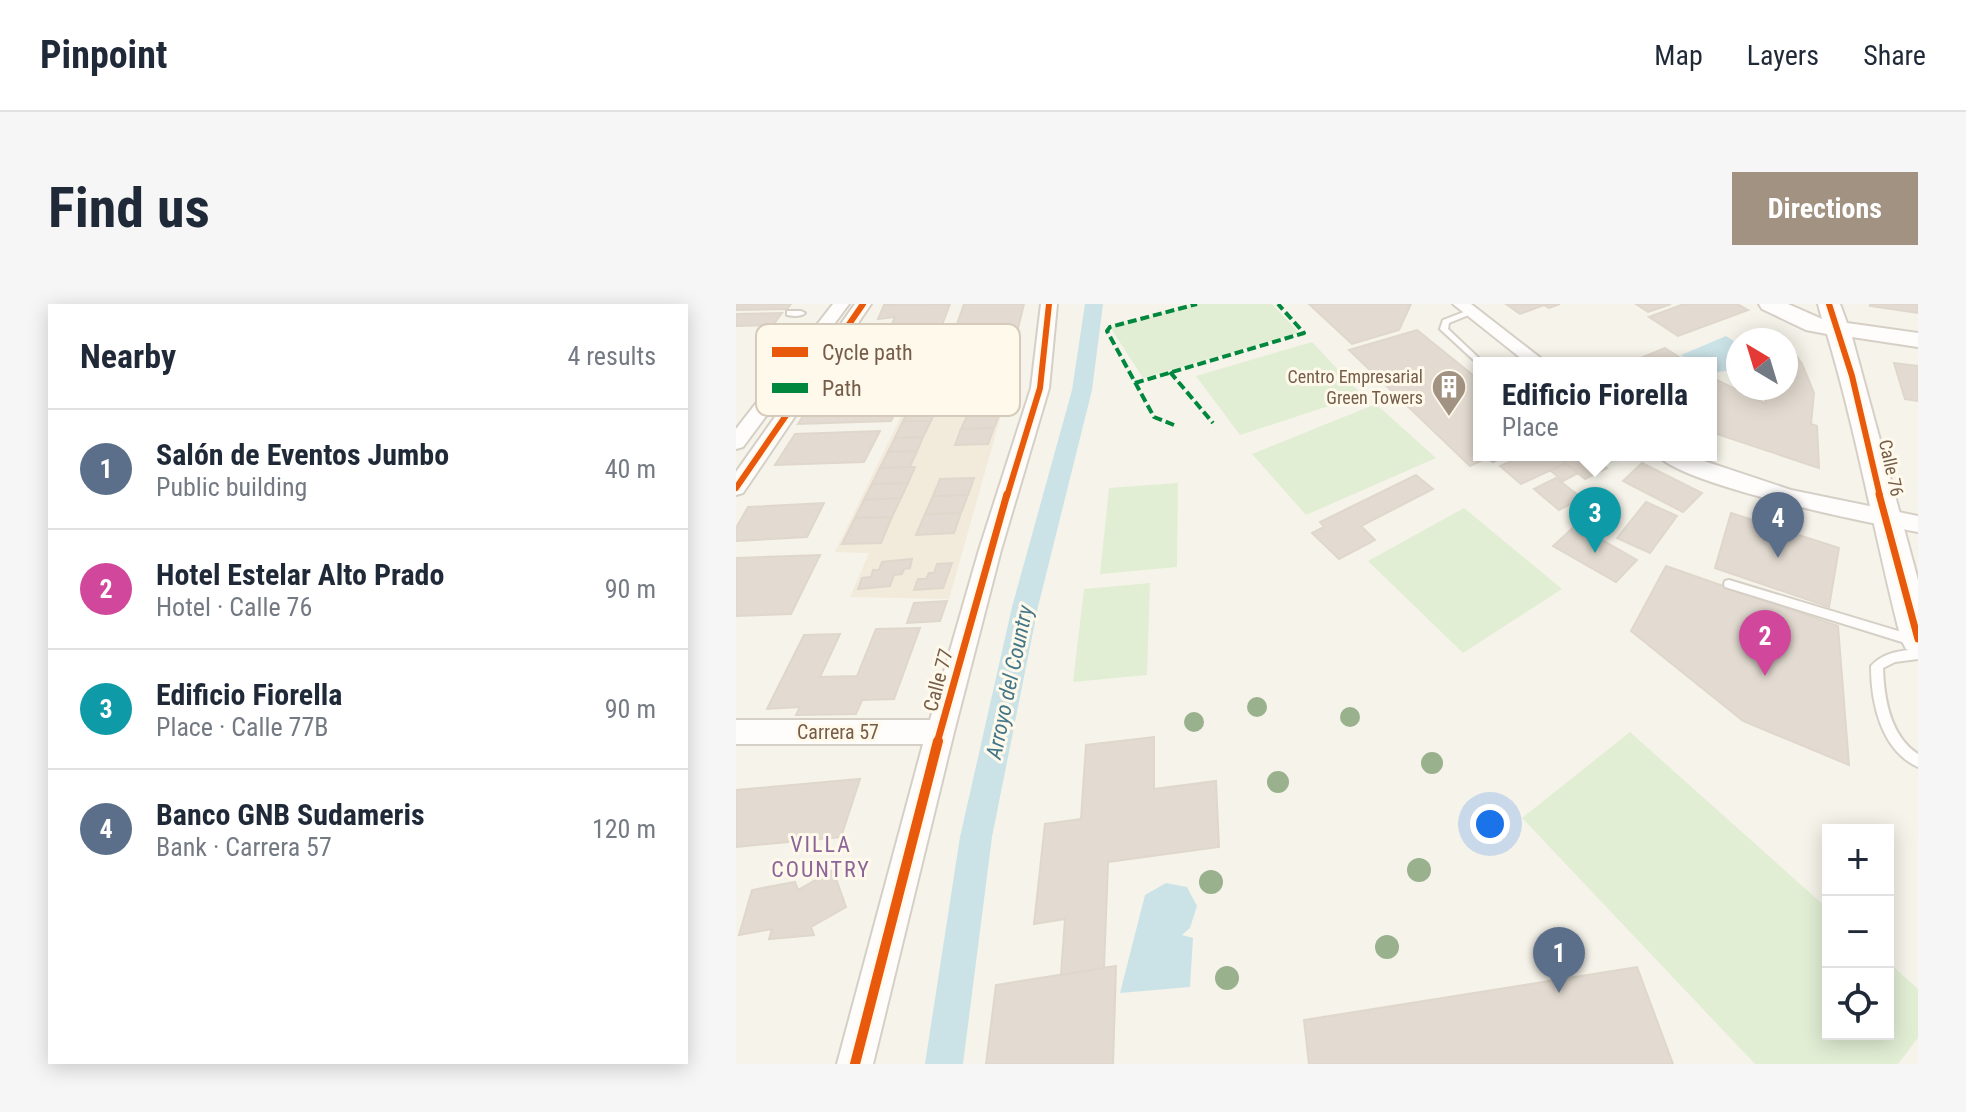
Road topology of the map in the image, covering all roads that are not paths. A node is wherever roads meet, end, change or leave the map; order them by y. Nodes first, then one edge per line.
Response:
1 (841, 304) edge
2 (863, 304) edge
3 (1049, 304) edge
4 (1770, 304) edge
5 (1794, 304) edge
6 (1466, 308) edge
7 (790, 313) dead end
8 (801, 313) dead end
9 (1832, 317) edge
10 (826, 324) edge
11 (849, 324) edge
12 (1918, 329) edge
13 (1918, 340) edge
14 (1474, 357) edge
15 (1530, 357) edge
16 (756, 416) edge
17 (786, 416) edge
18 (736, 443) edge
19 (1683, 461) edge
20 (736, 488) edge
21 (1886, 518) junction
22 (1918, 524) edge
23 (1729, 584) dead end
24 (1917, 631) edge
25 (1918, 654) edge
26 (736, 732) edge
27 (940, 732) junction
28 (1918, 761) edge
29 (855, 1064) edge

1 - 10 street
2 - 11 street
3 - 27 street, Calle 77
4 - 9 street
5 - 9 street
6 - 14 lane
6 - 15 street
7 - 8 lane
9 - 12 street
9 - 13 street
9 - 21 street, Calle 76
16 - 18 street
17 - 20 street
19 - 21 street
21 - 22 street
21 - 24 street, Calle 76
23 - 24 lane
25 - 28 lane
26 - 27 street, Carrera 57
27 - 29 street, Calle 77

